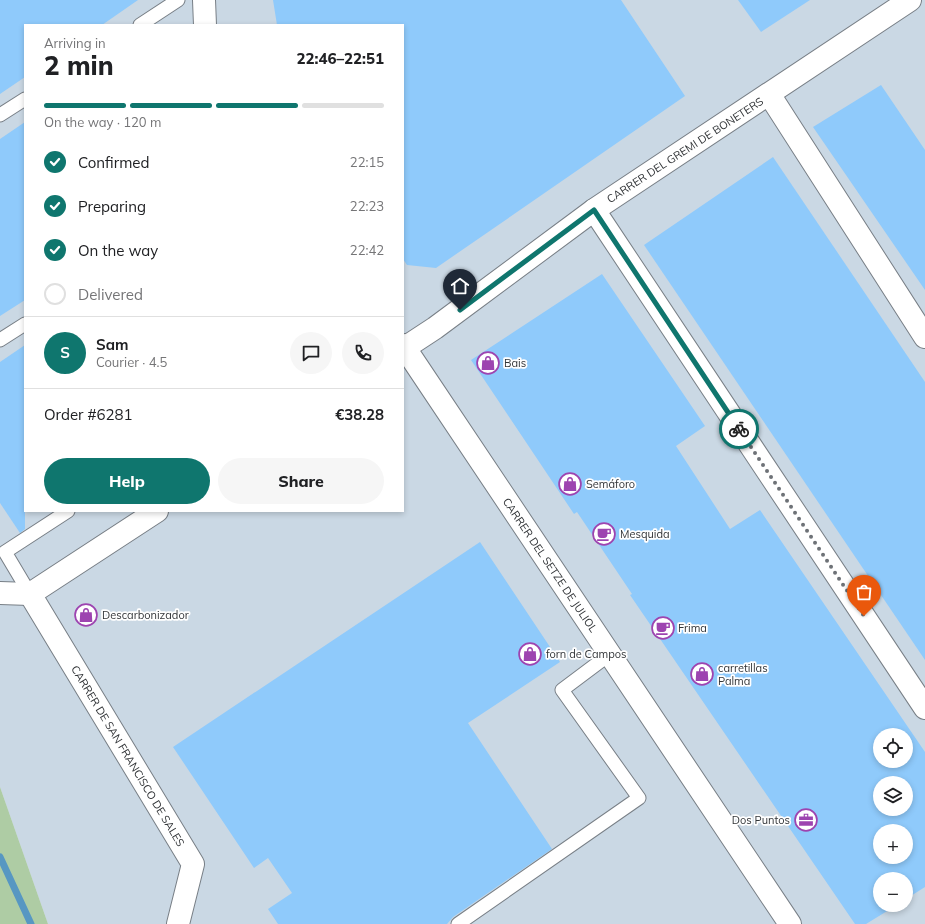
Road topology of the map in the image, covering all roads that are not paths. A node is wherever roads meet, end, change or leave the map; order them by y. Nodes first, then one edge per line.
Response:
1 (178, 0) edge
2 (204, 0) edge
3 (910, 0) edge
4 (142, 24) edge
5 (205, 24) edge
6 (769, 94) junction
7 (24, 100) edge
8 (0, 115) edge
9 (594, 210) junction
10 (24, 325) edge
11 (925, 337) edge
12 (0, 340) edge
13 (404, 348) edge
14 (66, 512) edge
15 (155, 512) edge
16 (3, 548) edge
17 (0, 593) edge
18 (30, 594) junction
19 (610, 654) junction
20 (925, 708) edge
21 (178, 924) edge
22 (458, 924) edge
23 (790, 924) edge

1 - 4 lane
2 - 5 street
3 - 6 street, CARRER DEL GREMI DE BONETERS
6 - 9 street, CARRER DEL GREMI DE BONETERS
6 - 11 street
7 - 8 lane
9 - 13 street, CARRER DEL GREMI DE BONETERS
9 - 20 street
10 - 12 lane
13 - 19 street, CARRER DEL SETZE DE JULIOL
14 - 16 lane
15 - 18 street
16 - 18 lane
17 - 18 street
18 - 21 street, CARRER DE SAN FRANCISCO DE SALES
19 - 22 lane
19 - 23 street, CARRER DEL SETZE DE JULIOL

